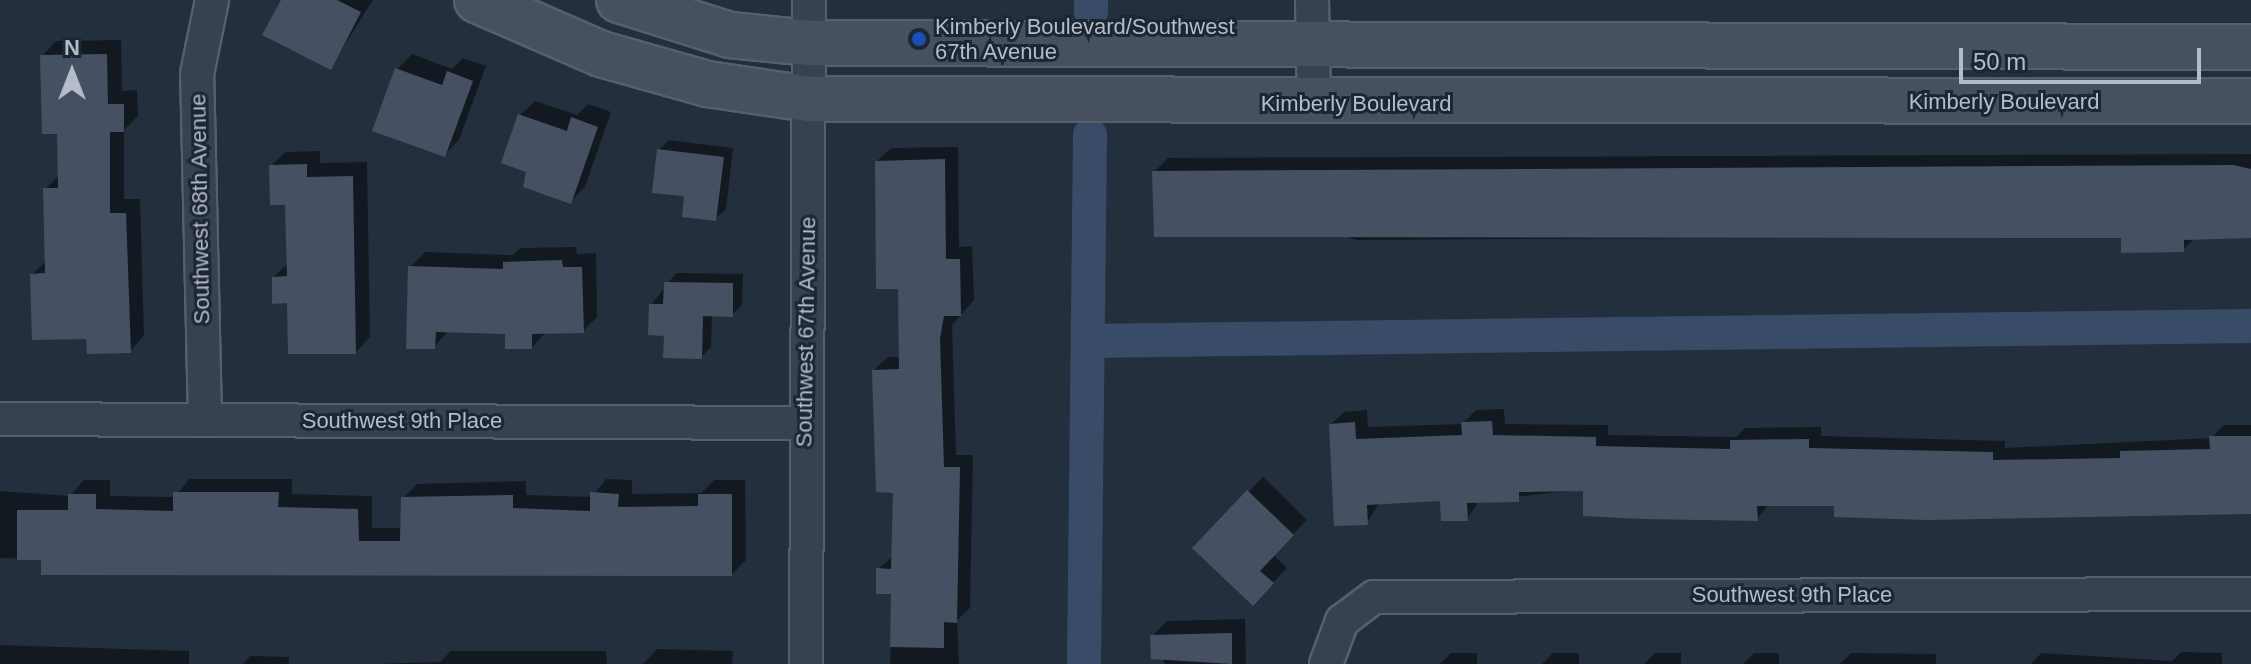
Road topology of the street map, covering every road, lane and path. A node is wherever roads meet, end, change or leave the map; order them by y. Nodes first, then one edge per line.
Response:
1 (212, 0) edge
2 (477, 0) edge
3 (619, 0) edge
4 (809, 0) edge
5 (1312, 0) edge
6 (809, 43) junction
7 (2094, 45) junction
8 (2251, 47) edge
9 (1311, 49) junction
10 (809, 99) junction
11 (2094, 101) junction
12 (2251, 101) edge
13 (1314, 104) junction
14 (0, 419) edge
15 (205, 420) junction
16 (804, 423) junction
17 (2251, 594) edge
18 (806, 664) edge
19 (1326, 664) edge

1 - 15 street, Southwest 68th Avenue
2 - 10 street, Kimberly Boulevard
3 - 6 street
4 - 6 street, Southwest 67th Avenue
5 - 9 street
6 - 9 street
6 - 10 street, Southwest 67th Avenue
7 - 8 street
7 - 9 street
7 - 11 street
9 - 13 street
10 - 13 street, Kimberly Boulevard
10 - 16 street, Southwest 67th Avenue
11 - 12 street, Kimberly Boulevard
11 - 13 street, Kimberly Boulevard
14 - 15 street, Southwest 9th Place
15 - 16 street, Southwest 9th Place
16 - 18 street, Southwest 67th Avenue
17 - 19 street, Southwest 9th Place

